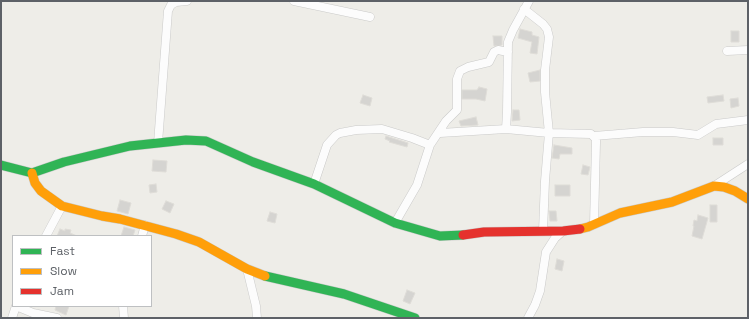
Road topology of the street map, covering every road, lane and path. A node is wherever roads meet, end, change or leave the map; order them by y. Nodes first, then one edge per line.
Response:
1 (187, 1) edge
2 (294, 1) edge
3 (529, 1) edge
4 (524, 9) junction
5 (370, 17) dead end
6 (748, 50) edge
7 (727, 51) dead end
8 (508, 52) junction
9 (748, 120) edge
10 (506, 129) junction
11 (440, 133) junction
12 (549, 133) junction
13 (594, 136) junction
14 (158, 142) junction
15 (430, 145) junction
16 (748, 164) edge
17 (1, 165) edge
18 (32, 173) junction
19 (314, 184) junction
20 (714, 186) junction
21 (748, 199) edge
22 (62, 206) junction
23 (396, 223) junction
24 (594, 224) junction
25 (146, 225) junction
26 (543, 230) junction
27 (563, 231) junction
28 (47, 235) edge
29 (142, 235) edge
30 (247, 269) junction
31 (16, 307) edge
32 (18, 307) edge
33 (123, 307) edge
34 (12, 318) edge
35 (56, 318) edge
36 (124, 318) edge
37 (257, 318) edge
38 (415, 318) edge
39 (528, 318) edge

1 - 14 street
2 - 5 street
3 - 4 street
4 - 8 street
4 - 12 street
6 - 7 street
8 - 10 street
8 - 11 street
9 - 13 street
10 - 11 street
10 - 12 street
11 - 15 street
12 - 13 street
12 - 26 street
13 - 24 street
14 - 18 street
14 - 19 street
15 - 19 street
15 - 23 street
16 - 20 street
17 - 18 street
18 - 22 street
19 - 23 street
20 - 21 street
20 - 24 street
22 - 25 street
22 - 28 street
23 - 26 street
24 - 27 street
25 - 29 street
25 - 30 street
26 - 27 street
27 - 39 street
30 - 37 street
30 - 38 street
31 - 34 street
32 - 35 street
33 - 36 street

